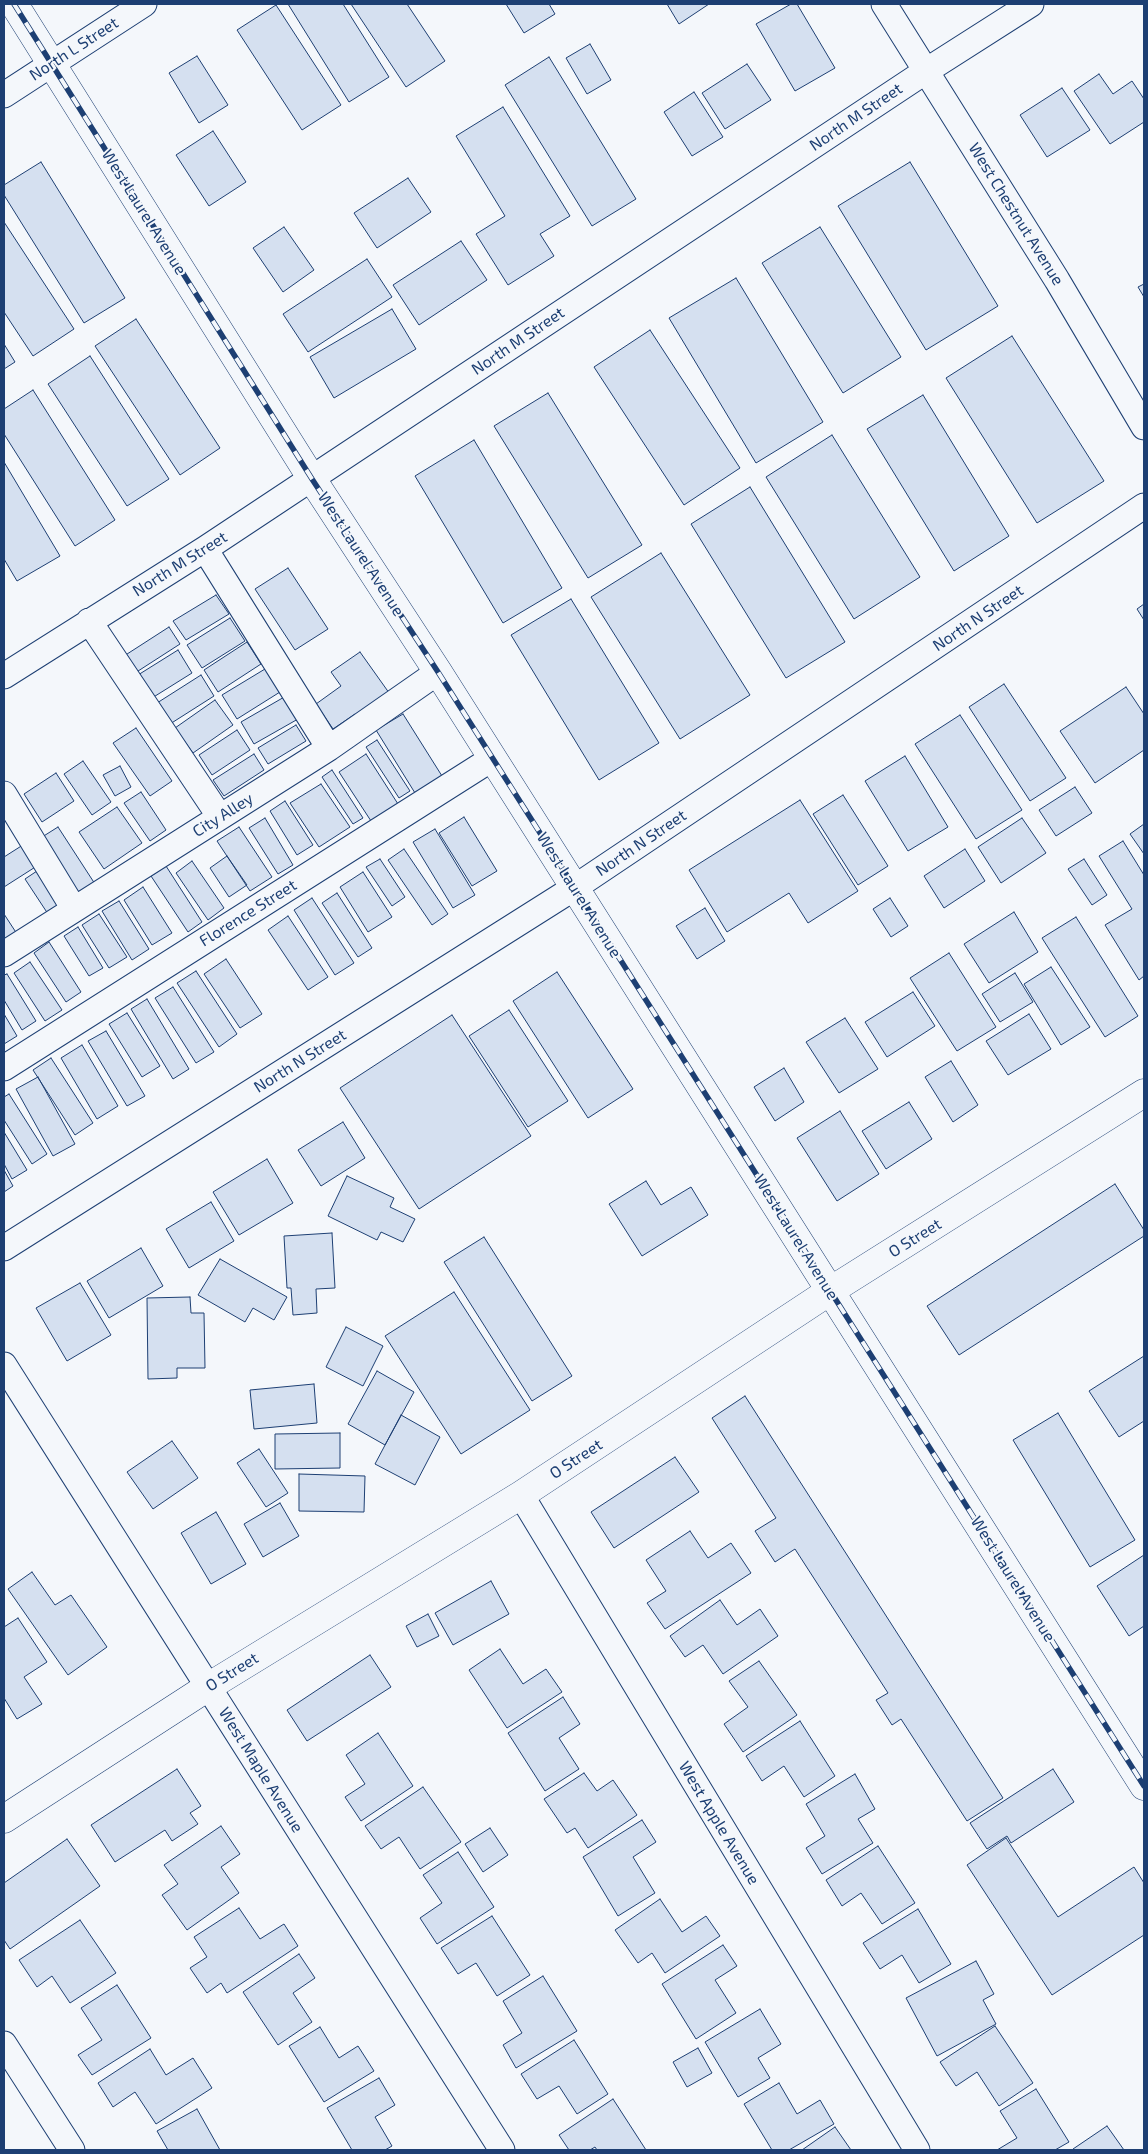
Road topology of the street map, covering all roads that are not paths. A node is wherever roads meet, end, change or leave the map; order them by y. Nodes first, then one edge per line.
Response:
1 (14, 4) edge
2 (144, 4) edge
3 (884, 4) edge
4 (1031, 4) edge
5 (52, 64) junction
6 (926, 71) junction
7 (4, 95) edge
8 (1144, 428) edge
9 (312, 478) junction
10 (1144, 506) edge
11 (205, 548) junction
12 (89, 621) junction
13 (438, 672) junction
14 (4, 676) edge
15 (329, 748) junction
16 (492, 758) junction
17 (4, 794) edge
18 (220, 817) junction
19 (574, 888) junction
20 (74, 909) junction
21 (4, 954) edge
22 (4, 1068) edge
23 (1144, 1093) edge
24 (4, 1248) edge
25 (830, 1291) junction
26 (4, 1365) edge
27 (521, 1495) junction
28 (208, 1687) junction
29 (1144, 1786) edge
30 (4, 1819) edge
31 (4, 2044) edge
32 (72, 2150) edge
33 (502, 2150) edge
34 (917, 2150) edge

1 - 5 street, West Laurel Avenue
2 - 5 street, North L Street
3 - 6 street, West Chestnut Avenue
4 - 6 street, North M Street
5 - 7 street, North L Street
5 - 9 street, West Laurel Avenue
6 - 8 street, West Chestnut Avenue
6 - 9 street, North M Street
9 - 11 street, North M Street
9 - 13 street, West Laurel Avenue
10 - 19 street, North N Street
11 - 12 street, North M Street
11 - 15 street
12 - 14 street, North M Street
12 - 18 street
13 - 15 street, City Alley
13 - 16 street, West Laurel Avenue
15 - 18 street, City Alley
16 - 19 street, West Laurel Avenue
16 - 22 street, Florence Street
17 - 20 street
18 - 20 street, City Alley
19 - 24 street, North N Street
19 - 25 street, West Laurel Avenue
20 - 21 street, City Alley
23 - 25 street, O Street
25 - 27 street, O Street
25 - 29 street, West Laurel Avenue
26 - 28 street, West Maple Avenue
27 - 28 street, O Street
27 - 34 street, West Apple Avenue
28 - 30 street, O Street
28 - 33 street, West Maple Avenue
31 - 32 street

